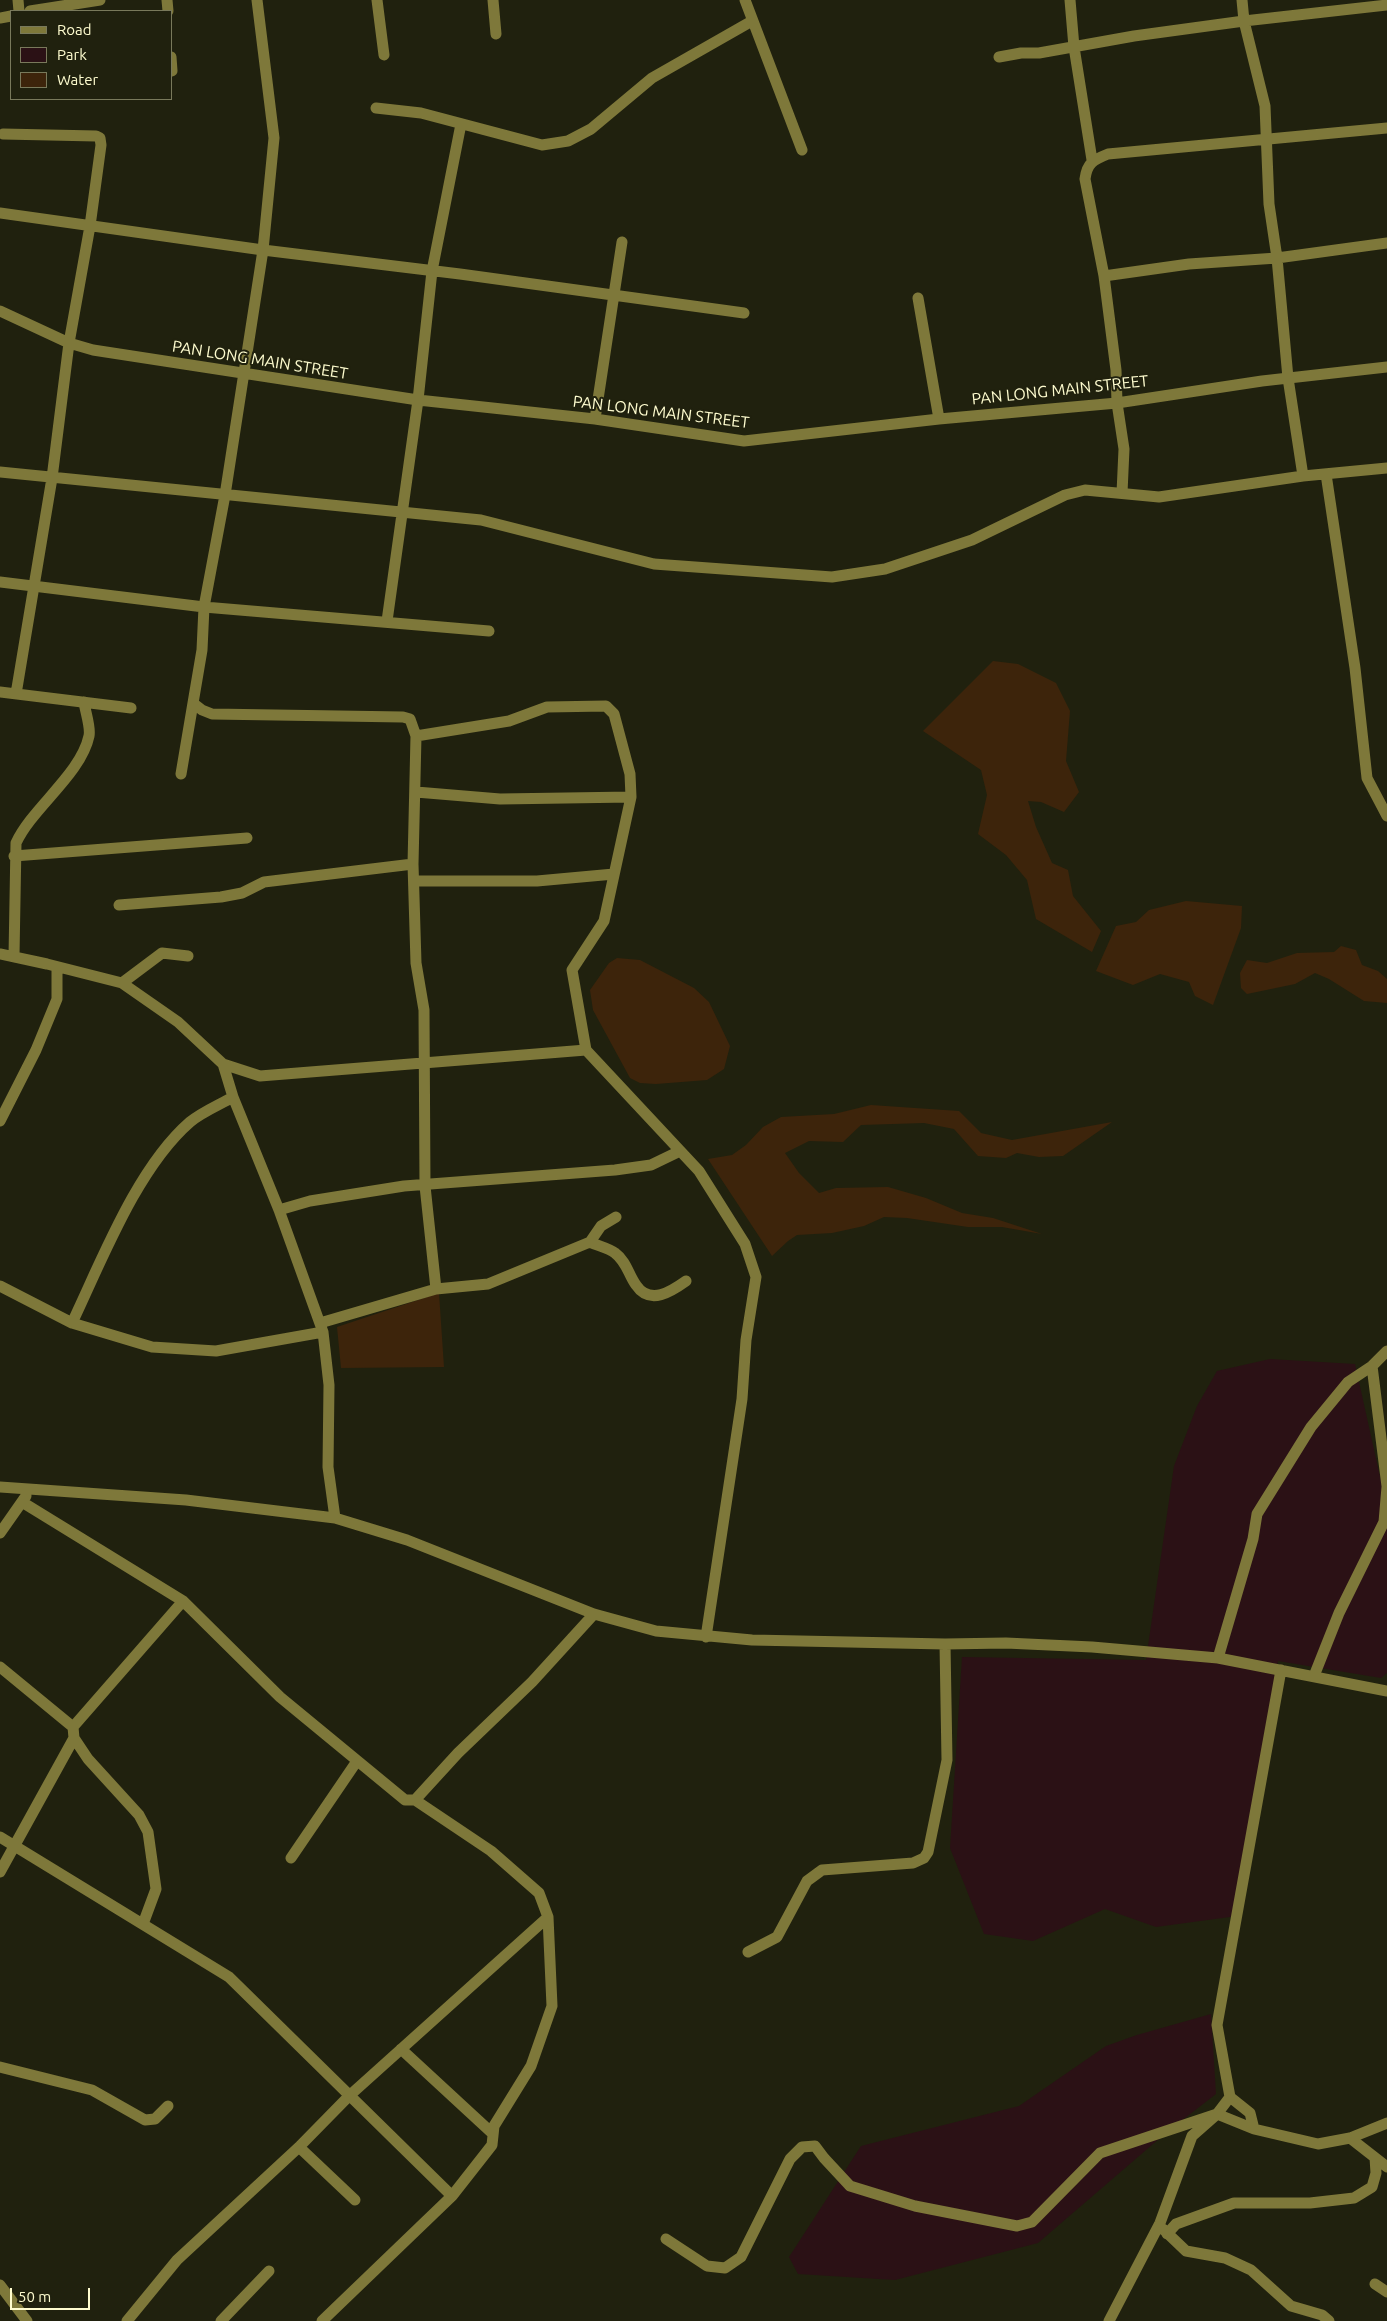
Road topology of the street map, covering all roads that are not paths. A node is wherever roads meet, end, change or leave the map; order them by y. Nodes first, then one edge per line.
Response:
1 (102, 0) edge
2 (257, 0) edge
3 (377, 0) edge
4 (493, 0) edge
5 (745, 0) edge
6 (1070, 0) edge
7 (1242, 0) edge
8 (1387, 5) edge
9 (44, 10) edge
10 (752, 21) junction
11 (1244, 21) junction
12 (496, 34) dead end
13 (1074, 48) junction
14 (384, 55) dead end
15 (999, 57) dead end
16 (376, 108) dead end
17 (461, 124) junction
18 (1387, 128) edge
19 (3, 134) dead end
20 (1266, 141) junction
21 (802, 150) dead end
22 (1092, 160) junction
23 (0, 213) edge
24 (90, 226) junction
25 (622, 242) dead end
26 (1387, 243) edge
27 (263, 250) junction
28 (1277, 258) junction
29 (432, 271) junction
30 (1104, 276) junction
31 (613, 296) junction
32 (918, 298) dead end
33 (0, 311) edge
34 (744, 313) dead end
35 (69, 343) junction
36 (1387, 367) edge
37 (244, 374) junction
38 (1288, 378) junction
39 (418, 400) junction
40 (1117, 403) junction
41 (595, 419) junction
42 (939, 419) junction
43 (1387, 468) edge
44 (0, 472) edge
45 (1326, 474) junction
46 (1303, 476) junction
47 (52, 478) junction
48 (1122, 493) junction
49 (226, 495) junction
50 (401, 513) junction
51 (0, 582) edge
52 (35, 586) junction
53 (204, 607) junction
54 (387, 621) junction
55 (489, 631) dead end
56 (0, 692) edge
57 (16, 694) junction
58 (84, 702) junction
59 (193, 703) junction
60 (131, 708) dead end
61 (416, 736) junction
62 (181, 774) dead end
63 (416, 792) junction
64 (631, 797) junction
65 (1387, 816) edge
66 (247, 838) dead end
67 (14, 856) junction
68 (413, 864) junction
69 (614, 874) junction
70 (414, 880) junction
71 (119, 905) dead end
72 (0, 954) edge
73 (14, 956) junction
74 (188, 956) dead end
75 (57, 967) junction
76 (122, 983) junction
77 (586, 1050) junction
78 (425, 1063) junction
79 (223, 1064) junction
80 (233, 1097) junction
81 (0, 1120) edge
82 (680, 1151) junction
83 (425, 1186) junction
84 (279, 1210) junction
85 (616, 1217) dead end
86 (590, 1242) junction
87 (686, 1281) dead end
88 (0, 1286) edge
89 (436, 1289) junction
90 (72, 1323) junction
91 (321, 1328) junction
92 (1387, 1351) edge
93 (1372, 1366) junction
94 (1387, 1486) edge
95 (0, 1487) edge
96 (30, 1491) junction
97 (22, 1502) junction
98 (335, 1518) junction
99 (0, 1533) edge
100 (183, 1601) junction
101 (594, 1614) junction
102 (706, 1637) junction
103 (945, 1644) junction
104 (1218, 1658) junction
105 (0, 1667) edge
106 (1281, 1670) junction
107 (1314, 1676) junction
108 (1386, 1691) edge
109 (73, 1732) junction
110 (357, 1761) junction
111 (415, 1800) junction
112 (0, 1837) edge
113 (14, 1845) junction
114 (291, 1858) dead end
115 (0, 1872) edge
116 (548, 1917) junction
117 (143, 1924) junction
118 (748, 1952) dead end
119 (401, 2049) junction
120 (0, 2066) edge
121 (350, 2096) junction
122 (1230, 2097) junction
123 (168, 2106) dead end
124 (1217, 2114) junction
125 (1387, 2123) edge
126 (1254, 2129) junction
127 (492, 2133) junction
128 (1350, 2138) junction
129 (299, 2147) junction
130 (1375, 2158) junction
131 (1387, 2167) edge
132 (452, 2196) junction
133 (355, 2200) dead end
134 (1160, 2223) junction
135 (1167, 2234) junction
136 (666, 2239) dead end
137 (269, 2271) dead end
138 (1375, 2284) dead end
139 (0, 2285) edge
140 (1387, 2292) edge
141 (27, 2321) edge
142 (127, 2321) edge
143 (222, 2321) edge
144 (322, 2321) edge
145 (1109, 2321) edge
146 (1330, 2321) edge

1 - 9 street
2 - 27 street
3 - 14 street
4 - 12 street
5 - 10 street
6 - 13 street
7 - 11 street
8 - 11 street
10 - 17 street
10 - 21 street
11 - 13 street
11 - 20 street
13 - 15 street
13 - 22 street
16 - 17 street
17 - 29 street
18 - 20 street
19 - 24 street
20 - 22 street
20 - 28 street
22 - 30 street
23 - 24 street
24 - 27 street
24 - 35 street
25 - 31 street
26 - 28 street
27 - 29 street
27 - 37 street
28 - 30 street
28 - 38 street
29 - 31 street
29 - 39 street
30 - 40 street
31 - 34 street
31 - 41 street
32 - 42 street
33 - 35 street, PAN LONG MAIN STREET
35 - 37 street, PAN LONG MAIN STREET
35 - 47 street
36 - 38 street, PAN LONG MAIN STREET
37 - 39 street, PAN LONG MAIN STREET
37 - 49 street
38 - 40 street, PAN LONG MAIN STREET
38 - 46 street
39 - 41 street, PAN LONG MAIN STREET
39 - 50 street
40 - 42 street, PAN LONG MAIN STREET
40 - 48 street
41 - 42 street, PAN LONG MAIN STREET
43 - 45 street
44 - 47 street
45 - 46 street
45 - 65 street
46 - 48 street
47 - 49 street
47 - 52 street
48 - 50 street
49 - 50 street
49 - 53 street
50 - 54 street
51 - 52 street
52 - 53 street
52 - 57 street
53 - 54 street
53 - 59 street
54 - 55 street
56 - 57 street
57 - 58 street
58 - 60 street
58 - 67 street
59 - 61 street
59 - 62 street
61 - 63 street
61 - 64 street
63 - 64 street
63 - 68 street
64 - 69 street
66 - 67 street
67 - 73 street
68 - 70 street
68 - 71 street
69 - 70 street
69 - 77 street
70 - 78 street
72 - 73 street
73 - 75 street
74 - 76 street
75 - 76 street
75 - 81 street
76 - 79 street
77 - 78 street
77 - 82 street
78 - 79 street
78 - 83 street
79 - 80 street
80 - 84 street
80 - 90 street
82 - 83 street
82 - 102 street
83 - 84 street
83 - 89 street
84 - 91 street
85 - 86 street
86 - 87 street
86 - 89 street
88 - 90 street
89 - 91 street
90 - 91 street
91 - 98 street
92 - 93 street
93 - 94 street
93 - 104 street
94 - 107 street
95 - 96 street
96 - 97 street
96 - 98 street
97 - 99 street
97 - 100 street
98 - 101 street
100 - 109 street
100 - 110 street
101 - 102 street
101 - 111 street
102 - 103 street
103 - 104 street
103 - 118 street
104 - 106 street
105 - 109 street
106 - 107 street
106 - 122 street
107 - 108 street
109 - 113 street
109 - 117 street
110 - 111 street
110 - 114 street
111 - 116 street
112 - 113 street
113 - 115 street
113 - 117 street
116 - 119 street
116 - 127 street
117 - 121 street
119 - 121 street
119 - 127 street
120 - 123 street
121 - 129 street
121 - 132 street
122 - 124 street
122 - 126 street
124 - 126 street
124 - 134 street
124 - 136 street
125 - 128 street
126 - 128 street
127 - 132 street
128 - 130 street
129 - 133 street
129 - 142 street
130 - 131 street
130 - 135 street
132 - 144 street
134 - 135 street
134 - 145 street
135 - 146 street
137 - 143 street
138 - 140 street
139 - 141 street

